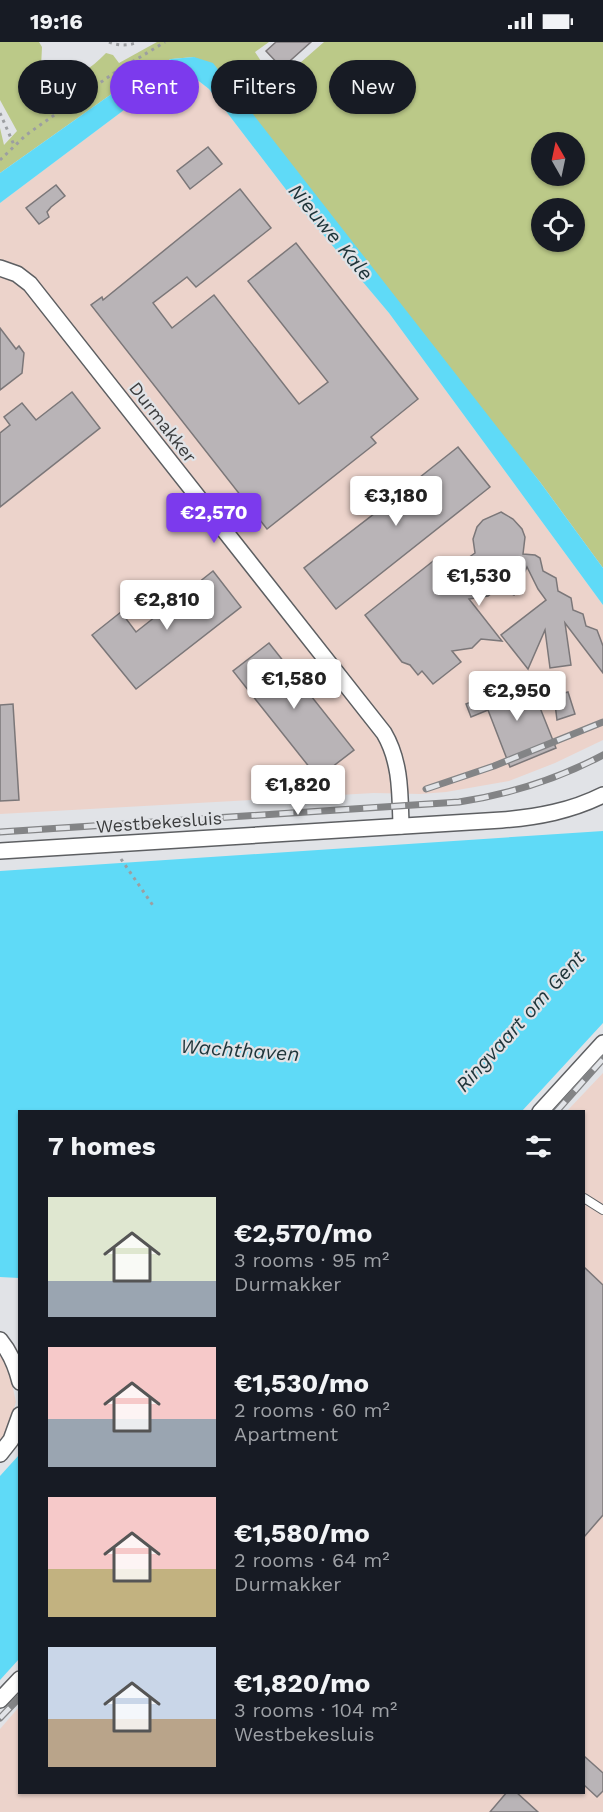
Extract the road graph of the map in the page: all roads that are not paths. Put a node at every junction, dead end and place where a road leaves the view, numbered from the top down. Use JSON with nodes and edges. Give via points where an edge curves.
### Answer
{"nodes":[{"id":1,"x":0,"y":268,"type":"edge"},
{"id":2,"x":603,"y":795,"type":"edge"},
{"id":3,"x":402,"y":826,"type":"junction"},
{"id":4,"x":0,"y":851,"type":"edge"},
{"id":5,"x":603,"y":1043,"type":"edge"},
{"id":6,"x":542,"y":1110,"type":"edge"},
{"id":7,"x":585,"y":1198,"type":"edge"},
{"id":8,"x":603,"y":1210,"type":"edge"},
{"id":9,"x":0,"y":1340,"type":"edge"},
{"id":10,"x":18,"y":1374,"type":"edge"},
{"id":11,"x":18,"y":1420,"type":"edge"},
{"id":12,"x":0,"y":1454,"type":"edge"},
{"id":13,"x":18,"y":1681,"type":"edge"},
{"id":14,"x":0,"y":1700,"type":"edge"}],
"edges":[{"from":1,"to":3,"type":"street","name":"Durmakker","via":[[30,284],[384,734],[397,764]]},
{"from":2,"to":3,"type":"street","name":"Westbekesluis","via":[[568,810],[527,818]]},
{"from":3,"to":4,"type":"street","name":"Westbekesluis"},
{"from":5,"to":6,"type":"street"},
{"from":7,"to":8,"type":"lane"},
{"from":9,"to":10,"type":"street"},
{"from":11,"to":12,"type":"street","via":[[11,1440]]},
{"from":13,"to":14,"type":"street"}]}
